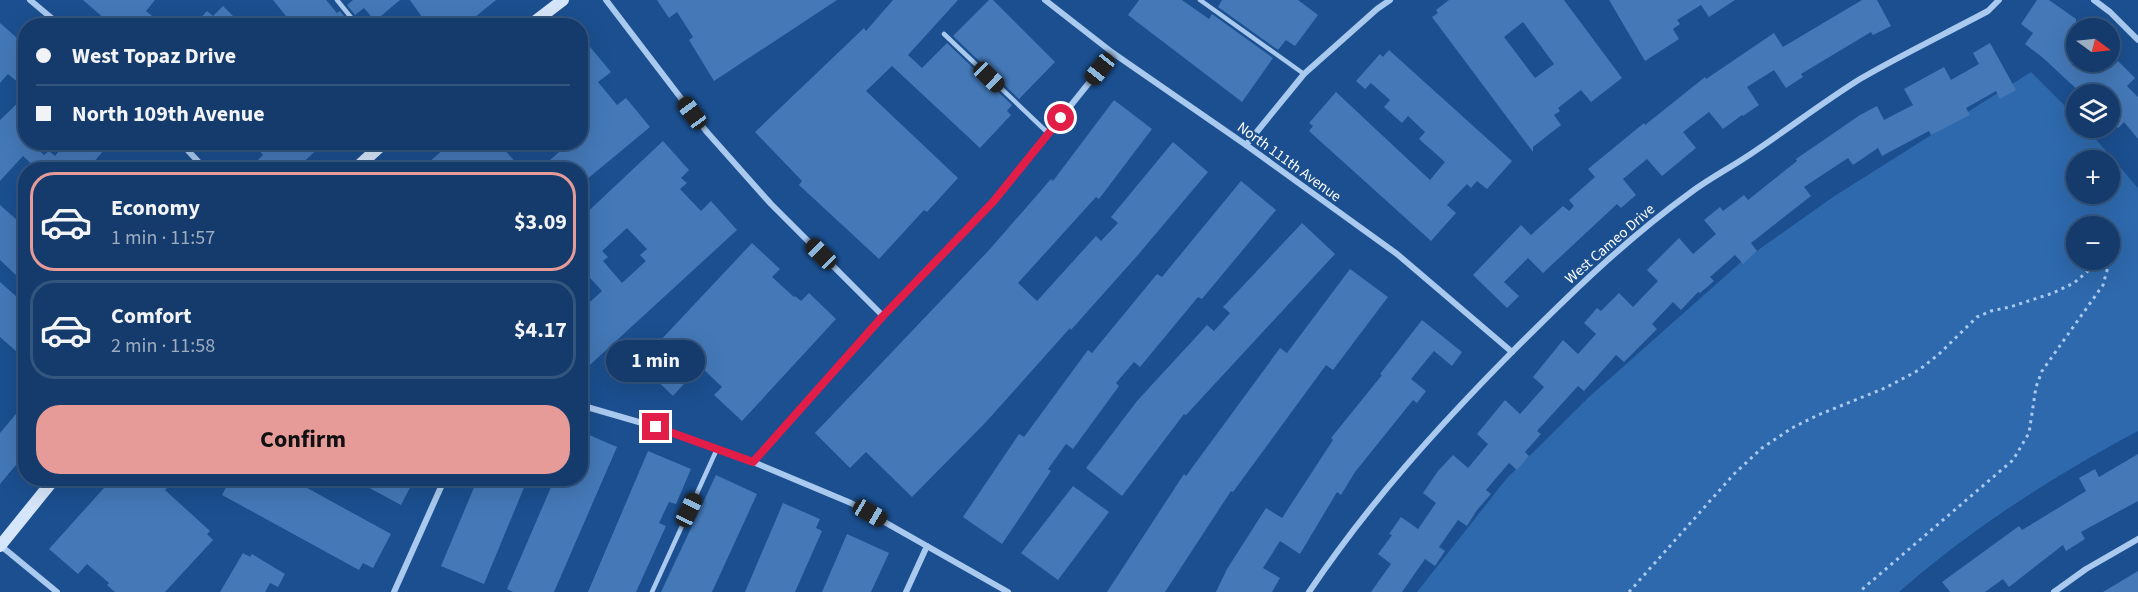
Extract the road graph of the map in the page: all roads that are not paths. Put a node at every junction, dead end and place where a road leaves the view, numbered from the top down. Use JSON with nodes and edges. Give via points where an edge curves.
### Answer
{"nodes":[{"id":1,"x":30,"y":0,"type":"edge"},
{"id":2,"x":337,"y":0,"type":"edge"},
{"id":3,"x":563,"y":0,"type":"edge"},
{"id":4,"x":606,"y":0,"type":"edge"},
{"id":5,"x":1045,"y":0,"type":"edge"},
{"id":6,"x":1200,"y":0,"type":"edge"},
{"id":7,"x":1390,"y":0,"type":"edge"},
{"id":8,"x":1999,"y":0,"type":"edge"},
{"id":9,"x":2094,"y":0,"type":"edge"},
{"id":10,"x":51,"y":18,"type":"edge"},
{"id":11,"x":352,"y":18,"type":"edge"},
{"id":12,"x":539,"y":18,"type":"edge"},
{"id":13,"x":944,"y":34,"type":"dead end"},
{"id":14,"x":2138,"y":40,"type":"edge"},
{"id":15,"x":1113,"y":53,"type":"junction"},
{"id":16,"x":1304,"y":74,"type":"junction"},
{"id":17,"x":1048,"y":134,"type":"junction"},
{"id":18,"x":1246,"y":145,"type":"junction"},
{"id":19,"x":187,"y":150,"type":"edge"},
{"id":20,"x":376,"y":150,"type":"edge"},
{"id":21,"x":199,"y":162,"type":"edge"},
{"id":22,"x":363,"y":162,"type":"edge"},
{"id":23,"x":883,"y":316,"type":"junction"},
{"id":24,"x":1512,"y":352,"type":"junction"},
{"id":25,"x":588,"y":407,"type":"edge"},
{"id":26,"x":717,"y":449,"type":"junction"},
{"id":27,"x":753,"y":462,"type":"junction"},
{"id":28,"x":48,"y":486,"type":"edge"},
{"id":29,"x":441,"y":486,"type":"edge"},
{"id":30,"x":2138,"y":539,"type":"edge"},
{"id":31,"x":0,"y":545,"type":"edge"},
{"id":32,"x":927,"y":546,"type":"junction"},
{"id":33,"x":57,"y":592,"type":"edge"},
{"id":34,"x":394,"y":592,"type":"edge"},
{"id":35,"x":652,"y":592,"type":"edge"},
{"id":36,"x":906,"y":592,"type":"edge"},
{"id":37,"x":1008,"y":592,"type":"edge"},
{"id":38,"x":1309,"y":592,"type":"edge"},
{"id":39,"x":2054,"y":592,"type":"edge"}],
"edges":[{"from":1,"to":10,"type":"street"},
{"from":2,"to":11,"type":"lane"},
{"from":3,"to":12,"type":"street"},
{"from":4,"to":23,"type":"street","via":[[706,132],[771,204]]},
{"from":5,"to":15,"type":"street","name":"North 111th Avenue"},
{"from":6,"to":16,"type":"lane"},
{"from":7,"to":16,"type":"street"},
{"from":8,"to":24,"type":"street","name":"West Cameo Drive","via":[[1988,11],[1860,79],[1691,192],[1620,248]]},
{"from":9,"to":14,"type":"street"},
{"from":13,"to":17,"type":"lane"},
{"from":15,"to":17,"type":"street"},
{"from":15,"to":18,"type":"street","name":"North 111th Avenue"},
{"from":16,"to":18,"type":"street"},
{"from":17,"to":23,"type":"street","via":[[993,202]]},
{"from":18,"to":24,"type":"street","name":"North 111th Avenue","via":[[1397,254]]},
{"from":19,"to":21,"type":"street"},
{"from":20,"to":22,"type":"street"},
{"from":23,"to":27,"type":"street"},
{"from":24,"to":38,"type":"street","name":"West Cameo Drive","via":[[1395,477]]},
{"from":25,"to":26,"type":"street"},
{"from":26,"to":27,"type":"street"},
{"from":26,"to":35,"type":"lane"},
{"from":27,"to":32,"type":"street","via":[[851,503]]},
{"from":28,"to":31,"type":"street"},
{"from":29,"to":34,"type":"street"},
{"from":30,"to":39,"type":"street"},
{"from":31,"to":33,"type":"street"},
{"from":32,"to":36,"type":"street"},
{"from":32,"to":37,"type":"street"}]}
